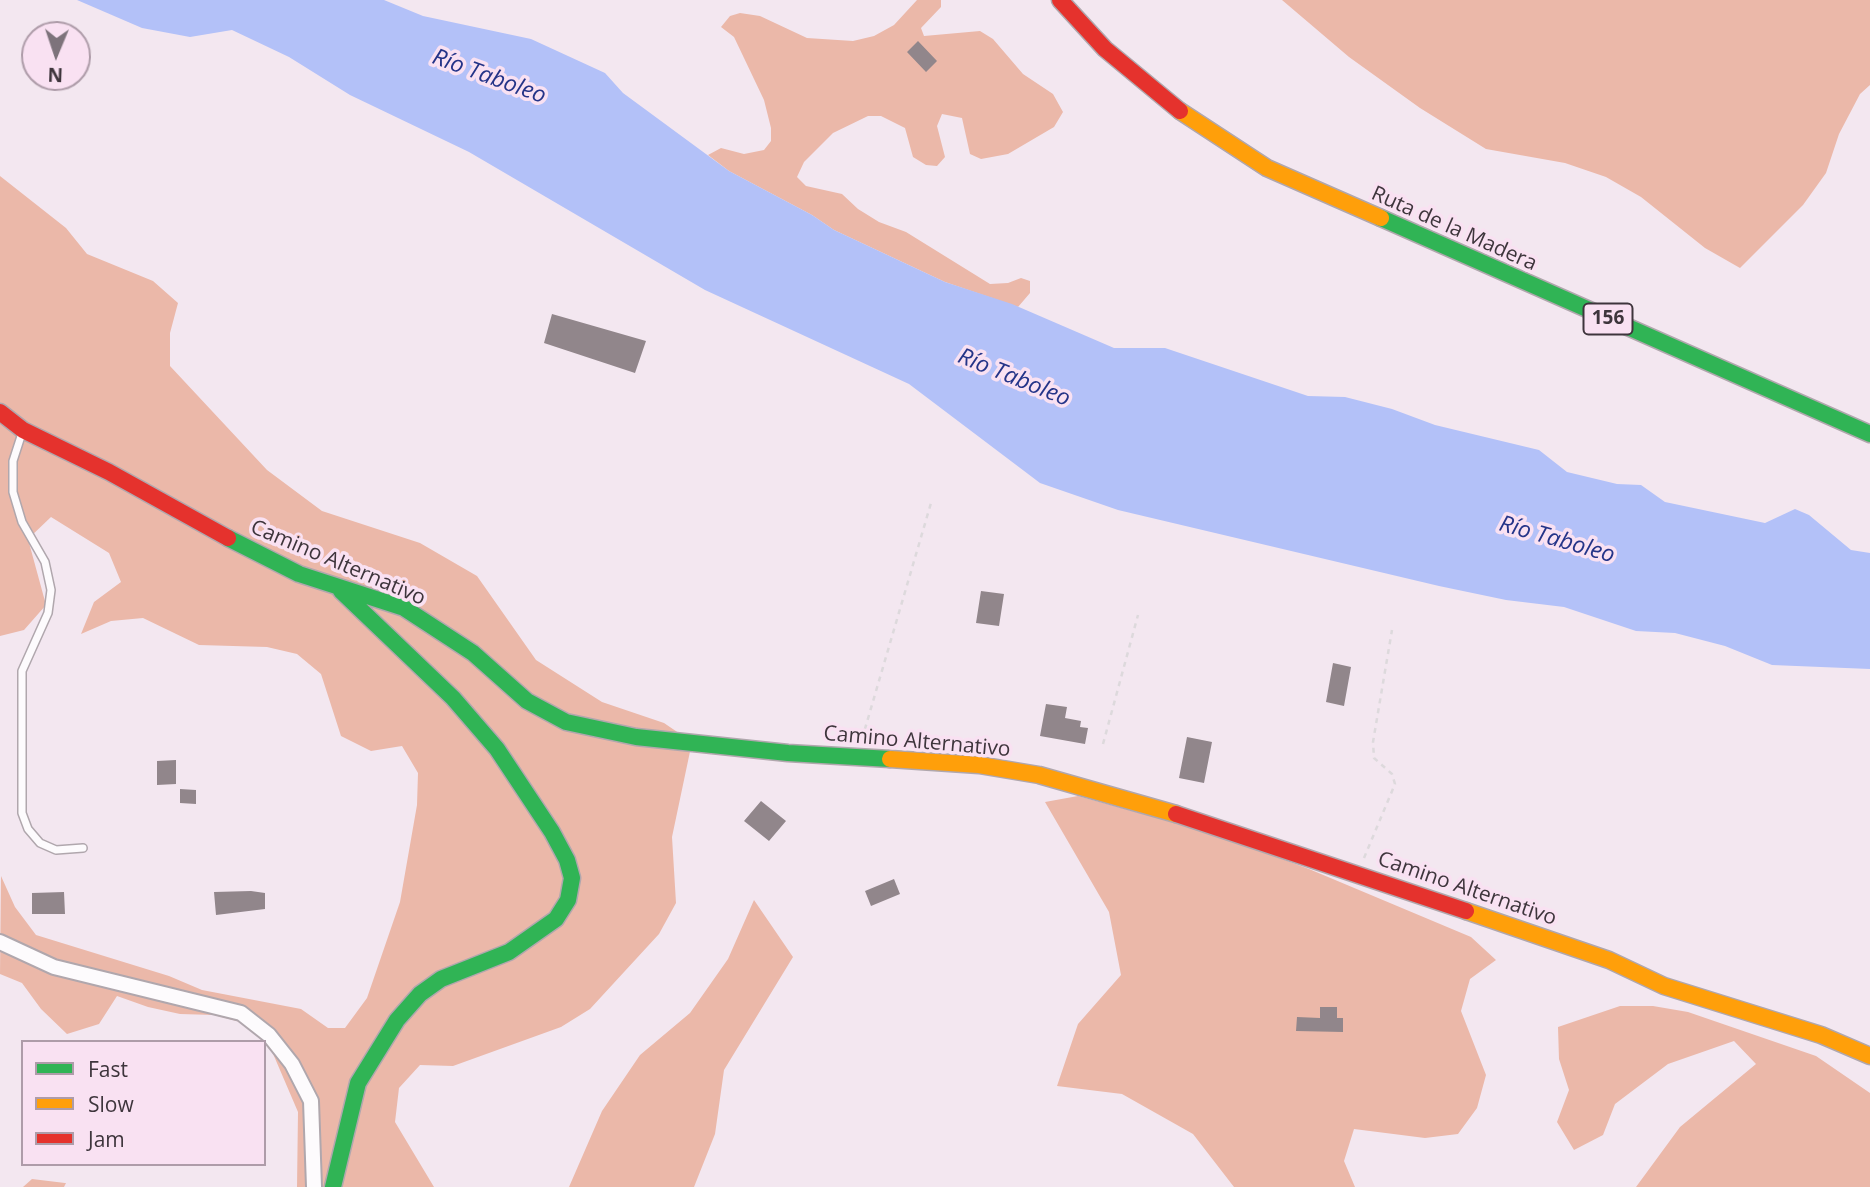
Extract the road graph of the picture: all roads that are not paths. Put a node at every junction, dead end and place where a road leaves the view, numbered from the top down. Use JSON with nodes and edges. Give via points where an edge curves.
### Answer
{"nodes":[{"id":1,"x":1060,"y":0,"type":"edge"},
{"id":2,"x":0,"y":412,"type":"edge"},
{"id":3,"x":23,"y":430,"type":"junction"},
{"id":4,"x":1870,"y":433,"type":"edge"},
{"id":5,"x":335,"y":586,"type":"junction"},
{"id":6,"x":83,"y":848,"type":"dead end"},
{"id":7,"x":0,"y":942,"type":"edge"},
{"id":8,"x":1870,"y":1056,"type":"edge"},
{"id":9,"x":314,"y":1187,"type":"edge"},
{"id":10,"x":333,"y":1187,"type":"edge"}],
"edges":[{"from":1,"to":4,"type":"main road","name":"Ruta de la Madera","number":"156","via":[[1159,96],[1267,168]]},
{"from":2,"to":3,"type":"main road","name":"Camino Alternativo"},
{"from":3,"to":5,"type":"main road","name":"Camino Alternativo","via":[[242,546]]},
{"from":3,"to":6,"type":"lane","via":[[13,461],[13,492],[22,522],[45,562],[51,590],[48,613],[22,671],[22,813],[28,830],[40,843],[56,850]]},
{"from":5,"to":8,"type":"main road","name":"Camino Alternativo","via":[[404,608],[473,653],[527,701],[566,722],[636,737],[979,765],[1039,775],[1127,799],[1554,940],[1664,986],[1821,1035]]},
{"from":5,"to":10,"type":"main road","via":[[445,690],[498,749],[552,832],[572,878],[568,900],[556,919],[509,952],[441,979],[397,1020],[358,1083]]},
{"from":7,"to":9,"type":"street","via":[[54,967],[241,1013],[269,1035],[292,1064],[311,1101]]}]}
